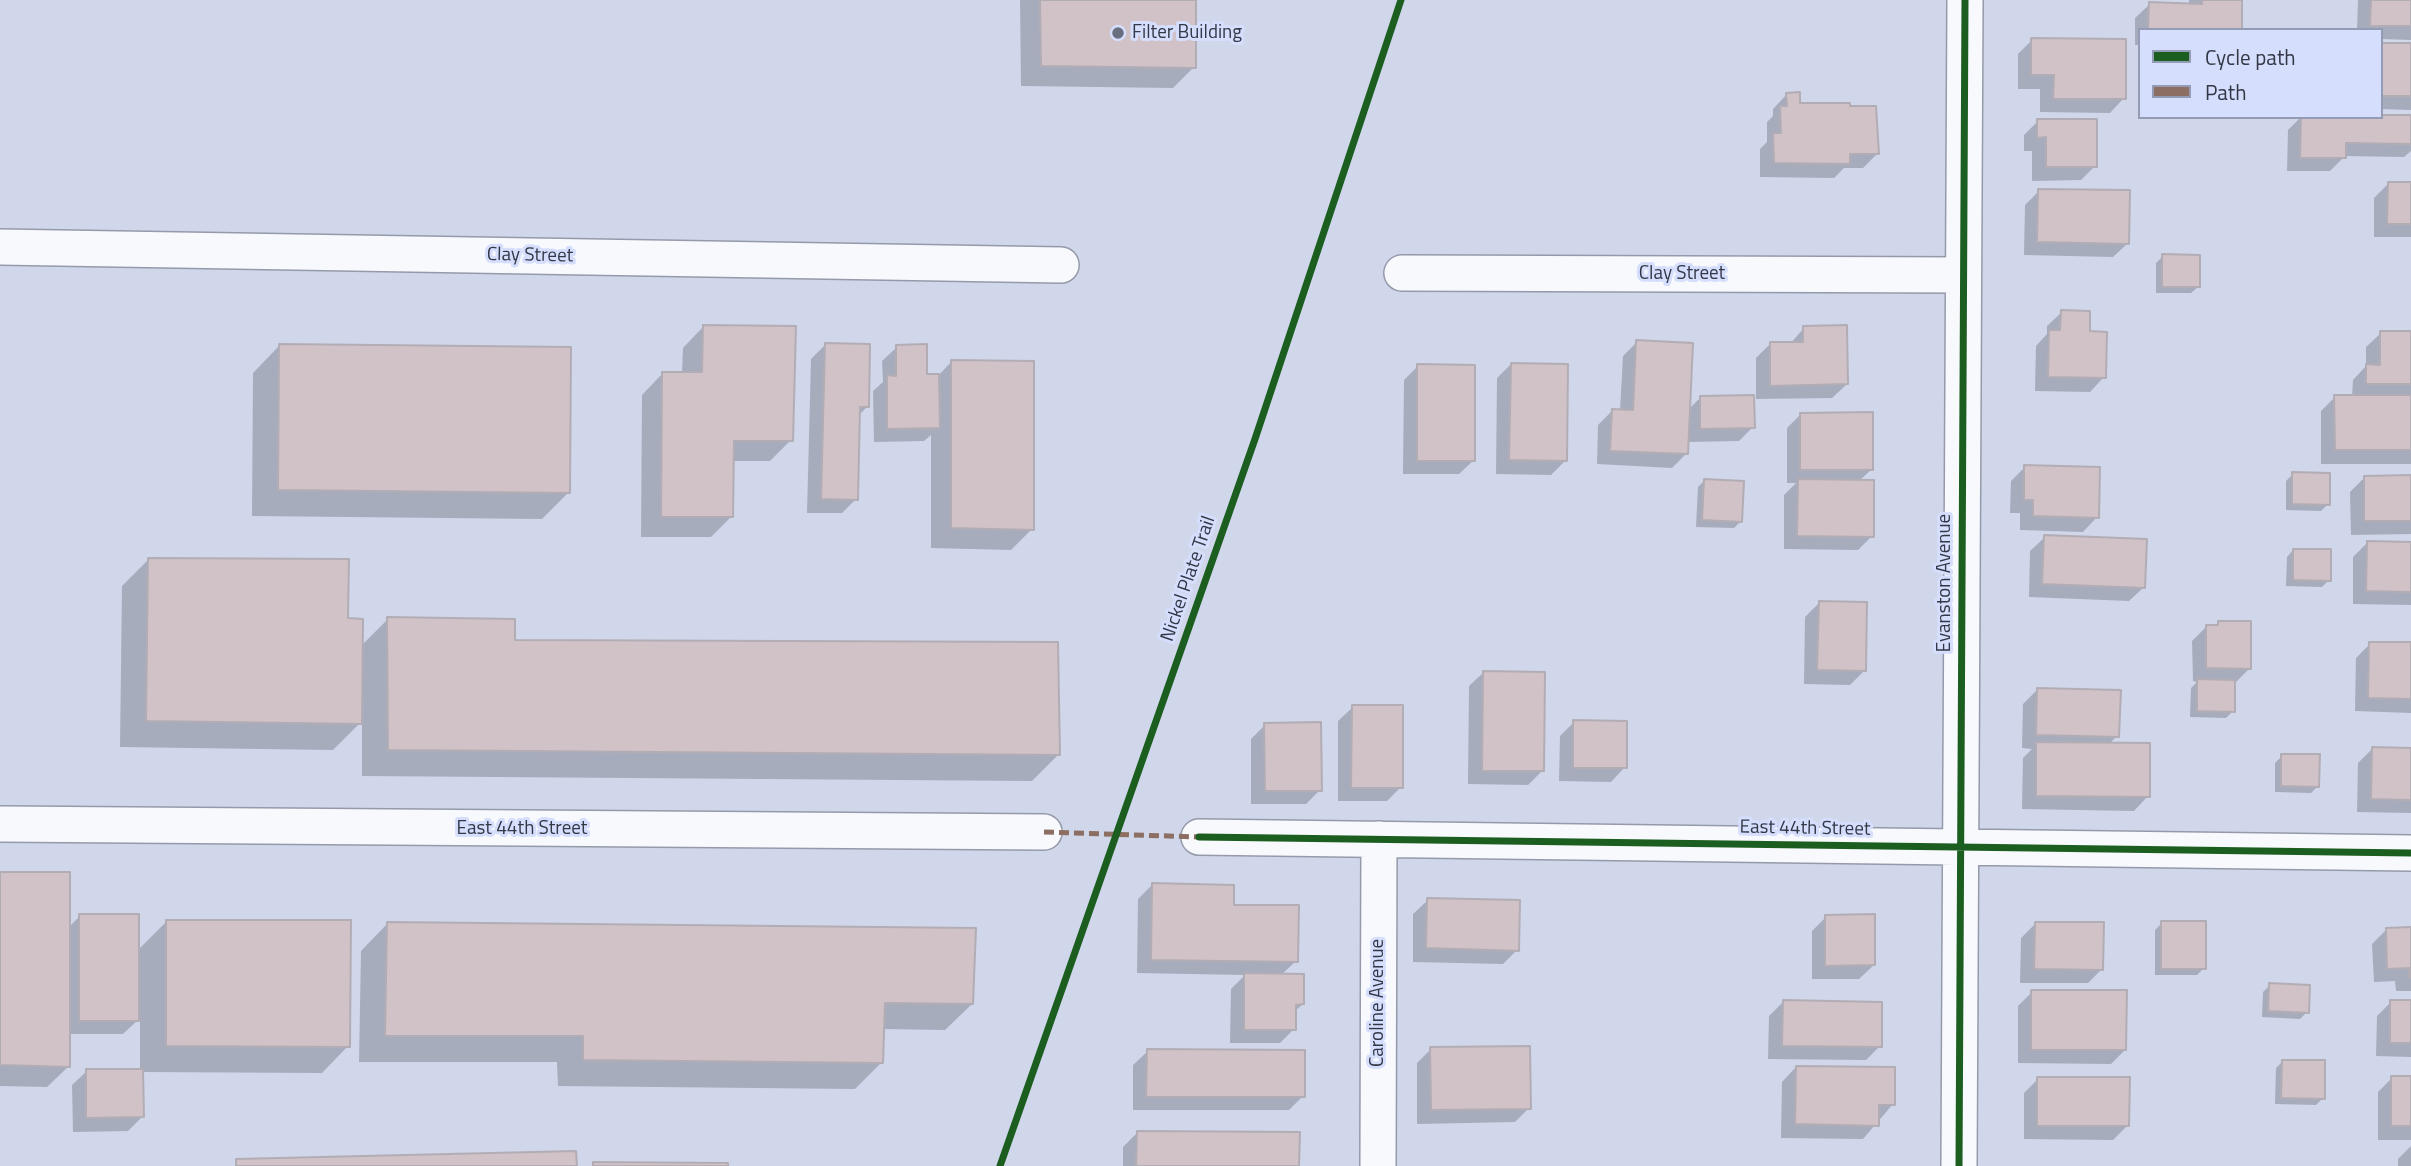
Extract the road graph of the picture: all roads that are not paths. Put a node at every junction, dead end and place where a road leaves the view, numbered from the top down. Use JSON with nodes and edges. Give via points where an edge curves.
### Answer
{"nodes":[{"id":1,"x":1965,"y":0,"type":"edge"},
{"id":2,"x":0,"y":247,"type":"edge"},
{"id":3,"x":1061,"y":265,"type":"dead end"},
{"id":4,"x":1402,"y":274,"type":"dead end"},
{"id":5,"x":1963,"y":275,"type":"junction"},
{"id":6,"x":0,"y":824,"type":"edge"},
{"id":7,"x":1044,"y":832,"type":"dead end"},
{"id":8,"x":1199,"y":837,"type":"dead end"},
{"id":9,"x":1379,"y":839,"type":"junction"},
{"id":10,"x":1960,"y":847,"type":"junction"},
{"id":11,"x":2411,"y":853,"type":"edge"},
{"id":12,"x":1378,"y":1166,"type":"edge"},
{"id":13,"x":1959,"y":1166,"type":"edge"}],
"edges":[{"from":1,"to":5,"type":"street","name":"Evanston Avenue"},
{"from":2,"to":3,"type":"street","name":"Clay Street"},
{"from":4,"to":5,"type":"street","name":"Clay Street"},
{"from":5,"to":10,"type":"street","name":"Evanston Avenue"},
{"from":6,"to":7,"type":"street","name":"East 44th Street"},
{"from":8,"to":9,"type":"street","name":"East 44th Street"},
{"from":9,"to":10,"type":"street","name":"East 44th Street"},
{"from":9,"to":12,"type":"street","name":"Caroline Avenue"},
{"from":10,"to":11,"type":"street","name":"East 44th Street"},
{"from":10,"to":13,"type":"street","name":"Evanston Avenue"}]}
